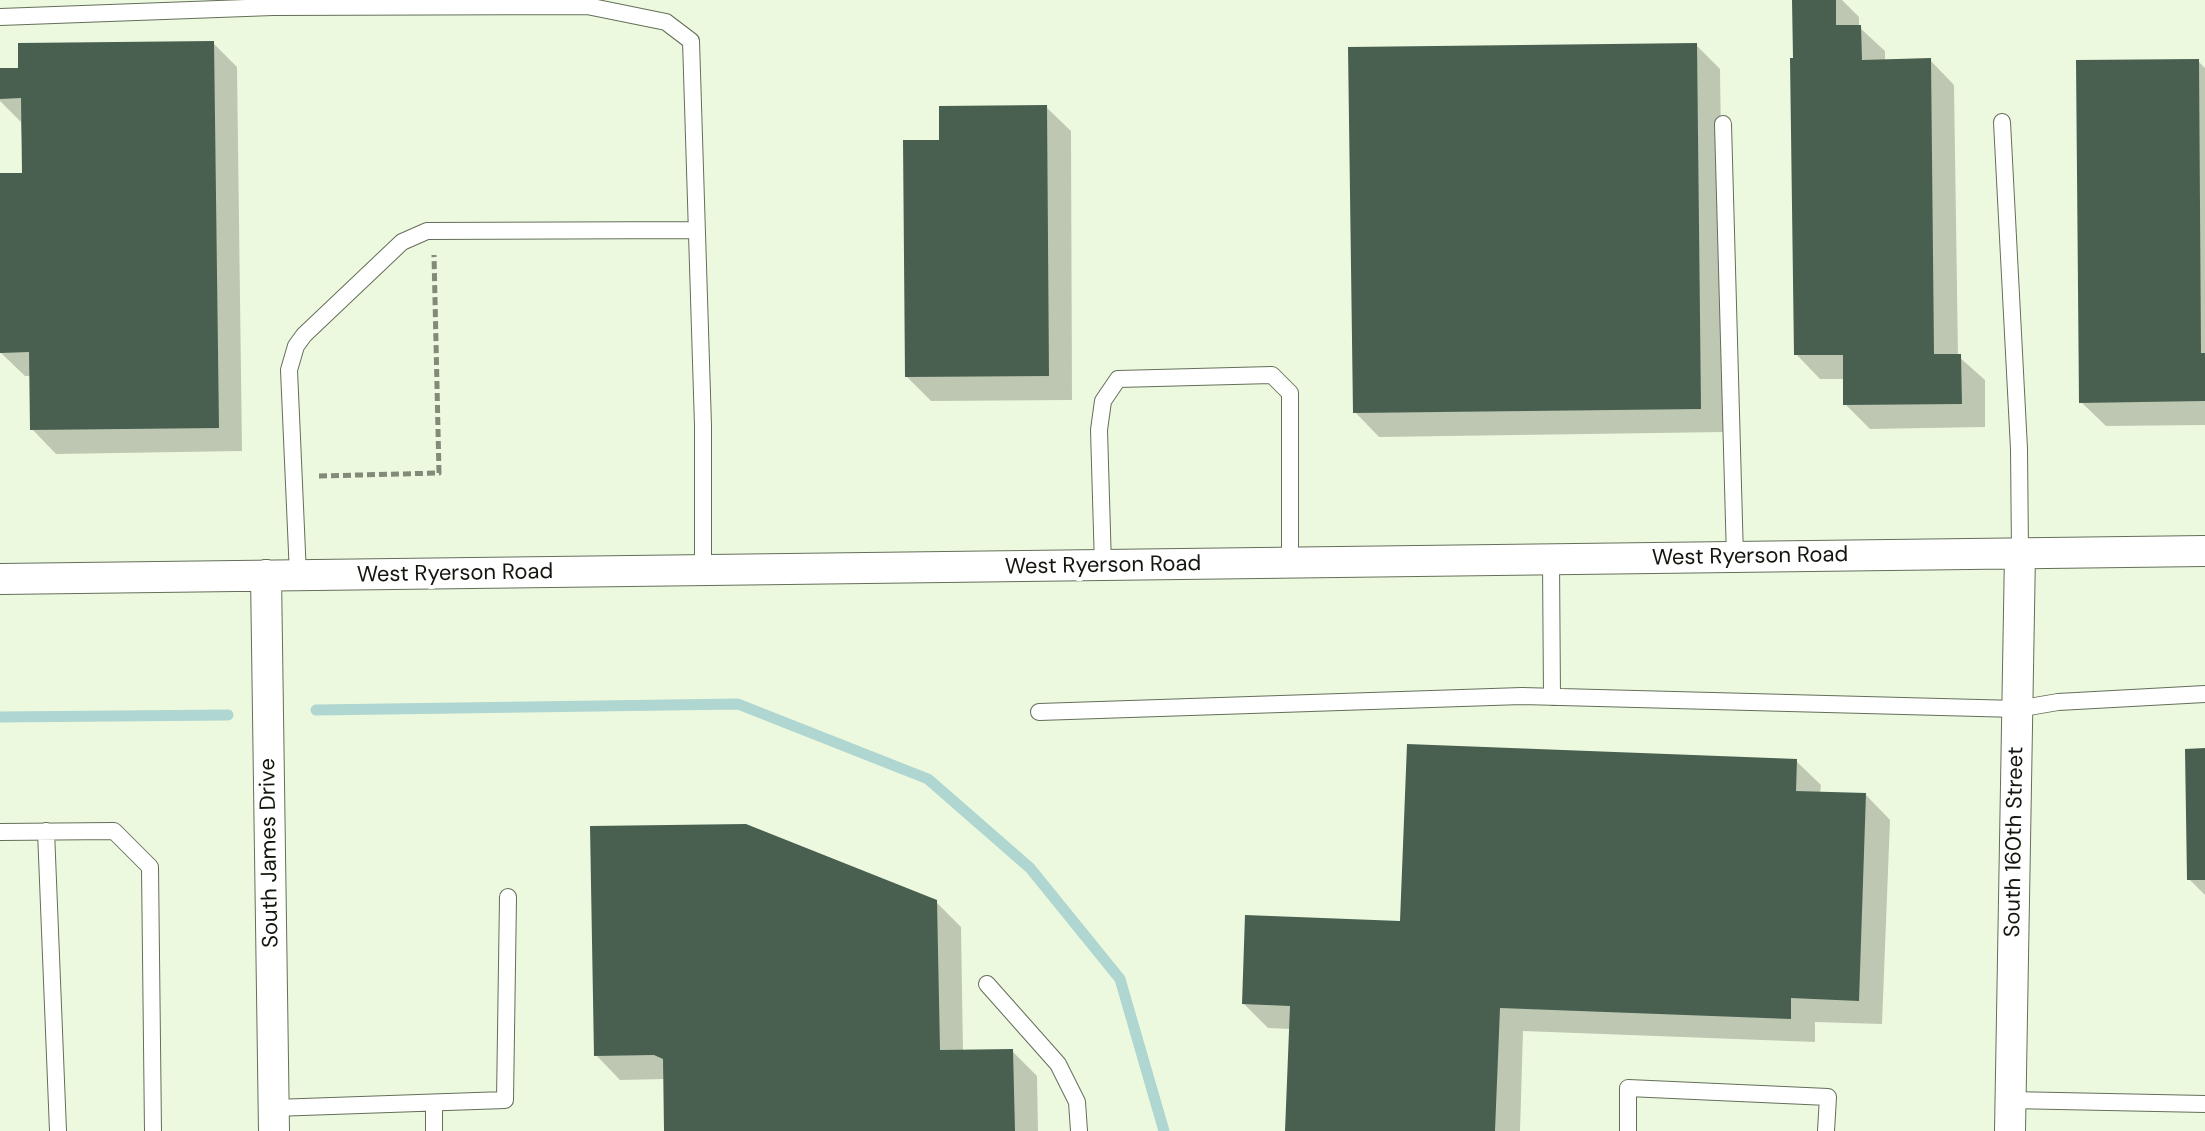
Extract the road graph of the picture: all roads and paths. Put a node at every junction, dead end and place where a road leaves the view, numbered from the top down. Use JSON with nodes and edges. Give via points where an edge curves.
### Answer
{"nodes":[{"id":1,"x":0,"y":17,"type":"edge"},
{"id":2,"x":2002,"y":122,"type":"dead end"},
{"id":3,"x":1723,"y":124,"type":"dead end"},
{"id":4,"x":696,"y":230,"type":"junction"},
{"id":5,"x":434,"y":231,"type":"junction"},
{"id":6,"x":294,"y":477,"type":"junction"},
{"id":7,"x":2205,"y":551,"type":"edge"},
{"id":8,"x":2020,"y":553,"type":"junction"},
{"id":9,"x":1735,"y":558,"type":"junction"},
{"id":10,"x":1551,"y":561,"type":"junction"},
{"id":11,"x":1290,"y":564,"type":"junction"},
{"id":12,"x":1103,"y":566,"type":"junction"},
{"id":13,"x":703,"y":571,"type":"junction"},
{"id":14,"x":266,"y":575,"type":"junction"},
{"id":15,"x":298,"y":575,"type":"junction"},
{"id":16,"x":0,"y":579,"type":"edge"},
{"id":17,"x":2205,"y":694,"type":"edge"},
{"id":18,"x":1552,"y":697,"type":"junction"},
{"id":19,"x":2017,"y":709,"type":"junction"},
{"id":20,"x":1039,"y":712,"type":"dead end"},
{"id":21,"x":46,"y":831,"type":"junction"},
{"id":22,"x":0,"y":832,"type":"edge"},
{"id":23,"x":508,"y":897,"type":"dead end"},
{"id":24,"x":987,"y":984,"type":"dead end"},
{"id":25,"x":2010,"y":1100,"type":"junction"},
{"id":26,"x":434,"y":1103,"type":"junction"},
{"id":27,"x":2205,"y":1104,"type":"edge"},
{"id":28,"x":274,"y":1120,"type":"edge"},
{"id":29,"x":58,"y":1131,"type":"edge"},
{"id":30,"x":153,"y":1131,"type":"edge"},
{"id":31,"x":434,"y":1131,"type":"edge"},
{"id":32,"x":1079,"y":1131,"type":"edge"},
{"id":33,"x":1628,"y":1131,"type":"edge"},
{"id":34,"x":1826,"y":1131,"type":"edge"},
{"id":35,"x":2010,"y":1131,"type":"edge"}],
"edges":[{"from":1,"to":4,"type":"lane","via":[[273,7],[587,6],[666,22],[691,41]]},
{"from":2,"to":8,"type":"lane"},
{"from":3,"to":9,"type":"lane"},
{"from":4,"to":5,"type":"lane"},
{"from":4,"to":13,"type":"lane"},
{"from":5,"to":6,"type":"lane","via":[[402,242],[296,346],[289,370]]},
{"from":5,"to":6,"type":"path","via":[[439,473]]},
{"from":6,"to":15,"type":"lane"},
{"from":7,"to":8,"type":"street","name":"West Ryerson Road"},
{"from":8,"to":9,"type":"street","name":"West Ryerson Road"},
{"from":8,"to":19,"type":"street","name":"South 160th Street"},
{"from":9,"to":10,"type":"street","name":"West Ryerson Road"},
{"from":10,"to":11,"type":"street","name":"West Ryerson Road"},
{"from":10,"to":18,"type":"lane"},
{"from":11,"to":12,"type":"street","name":"West Ryerson Road"},
{"from":11,"to":12,"type":"lane","via":[[1290,393],[1272,375],[1118,379],[1103,401],[1099,430]]},
{"from":12,"to":13,"type":"street","name":"West Ryerson Road"},
{"from":13,"to":15,"type":"street","name":"West Ryerson Road"},
{"from":14,"to":15,"type":"street","name":"West Ryerson Road"},
{"from":14,"to":16,"type":"street","name":"West Ryerson Road"},
{"from":14,"to":28,"type":"street","name":"South James Drive"},
{"from":17,"to":19,"type":"lane"},
{"from":18,"to":19,"type":"lane"},
{"from":18,"to":20,"type":"lane"},
{"from":19,"to":25,"type":"street","name":"South 160th Street"},
{"from":21,"to":22,"type":"lane"},
{"from":21,"to":29,"type":"lane"},
{"from":21,"to":30,"type":"lane","via":[[114,831],[150,867]]},
{"from":23,"to":26,"type":"lane","via":[[505,1100]]},
{"from":24,"to":32,"type":"lane","via":[[1058,1064],[1077,1102]]},
{"from":25,"to":27,"type":"lane"},
{"from":25,"to":35,"type":"street","name":"South 160th Street"},
{"from":26,"to":28,"type":"lane"},
{"from":26,"to":31,"type":"lane"},
{"from":33,"to":34,"type":"lane","via":[[1628,1088],[1828,1097]]}]}
